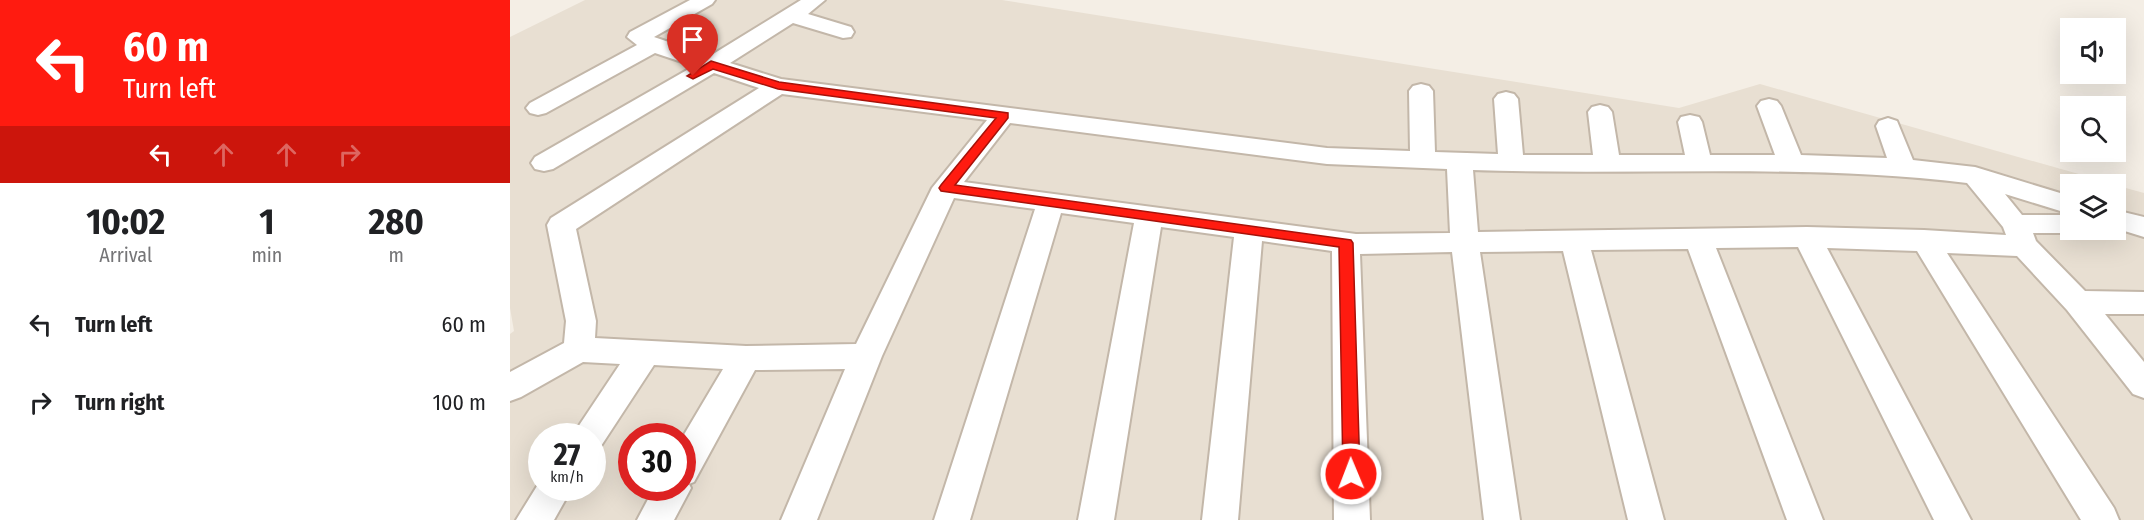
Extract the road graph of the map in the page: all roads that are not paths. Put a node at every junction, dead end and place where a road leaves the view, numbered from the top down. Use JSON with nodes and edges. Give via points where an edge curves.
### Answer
{"nodes":[{"id":1,"x":705,"y":0,"type":"edge"},
{"id":2,"x":815,"y":0,"type":"edge"},
{"id":3,"x":790,"y":15,"type":"junction"},
{"id":4,"x":843,"y":32,"type":"dead end"},
{"id":5,"x":653,"y":45,"type":"junction"},
{"id":6,"x":711,"y":65,"type":"junction"},
{"id":7,"x":778,"y":86,"type":"junction"},
{"id":8,"x":1421,"y":91,"type":"dead end"},
{"id":9,"x":1506,"y":99,"type":"dead end"},
{"id":10,"x":1769,"y":106,"type":"dead end"},
{"id":11,"x":538,"y":108,"type":"dead end"},
{"id":12,"x":1600,"y":112,"type":"dead end"},
{"id":13,"x":1004,"y":115,"type":"junction"},
{"id":14,"x":1689,"y":122,"type":"dead end"},
{"id":15,"x":1888,"y":126,"type":"dead end"},
{"id":16,"x":1423,"y":160,"type":"junction"},
{"id":17,"x":1459,"y":161,"type":"junction"},
{"id":18,"x":1607,"y":162,"type":"junction"},
{"id":19,"x":544,"y":163,"type":"dead end"},
{"id":20,"x":1510,"y":163,"type":"junction"},
{"id":21,"x":1699,"y":163,"type":"junction"},
{"id":22,"x":1791,"y":163,"type":"junction"},
{"id":23,"x":1903,"y":167,"type":"junction"},
{"id":24,"x":1975,"y":176,"type":"junction"},
{"id":25,"x":945,"y":188,"type":"junction"},
{"id":26,"x":1051,"y":202,"type":"junction"},
{"id":27,"x":2060,"y":202,"type":"edge"},
{"id":28,"x":1149,"y":215,"type":"junction"},
{"id":29,"x":2060,"y":226,"type":"edge"},
{"id":30,"x":1250,"y":229,"type":"junction"},
{"id":31,"x":2019,"y":235,"type":"junction"},
{"id":32,"x":1807,"y":237,"type":"junction"},
{"id":33,"x":1698,"y":239,"type":"junction"},
{"id":34,"x":1574,"y":240,"type":"junction"},
{"id":35,"x":1924,"y":240,"type":"junction"},
{"id":36,"x":1465,"y":242,"type":"junction"},
{"id":37,"x":1346,"y":243,"type":"junction"},
{"id":38,"x":2078,"y":302,"type":"junction"},
{"id":39,"x":2144,"y":303,"type":"edge"},
{"id":40,"x":579,"y":349,"type":"junction"},
{"id":41,"x":645,"y":353,"type":"junction"},
{"id":42,"x":866,"y":356,"type":"junction"},
{"id":43,"x":746,"y":358,"type":"junction"},
{"id":44,"x":2144,"y":385,"type":"edge"},
{"id":45,"x":510,"y":388,"type":"edge"},
{"id":46,"x":598,"y":423,"type":"edge"},
{"id":47,"x":696,"y":446,"type":"edge"},
{"id":48,"x":546,"y":501,"type":"edge"},
{"id":49,"x":666,"y":501,"type":"edge"},
{"id":50,"x":534,"y":520,"type":"edge"},
{"id":51,"x":655,"y":520,"type":"edge"},
{"id":52,"x":800,"y":520,"type":"edge"},
{"id":53,"x":952,"y":520,"type":"edge"},
{"id":54,"x":1096,"y":520,"type":"edge"},
{"id":55,"x":1220,"y":520,"type":"edge"},
{"id":56,"x":1352,"y":520,"type":"edge"},
{"id":57,"x":1502,"y":520,"type":"edge"},
{"id":58,"x":1646,"y":520,"type":"edge"},
{"id":59,"x":1805,"y":520,"type":"edge"},
{"id":60,"x":1953,"y":520,"type":"edge"},
{"id":61,"x":2101,"y":520,"type":"edge"}],
"edges":[{"from":1,"to":5,"type":"street","via":[[638,38]]},
{"from":2,"to":3,"type":"street"},
{"from":3,"to":4,"type":"street"},
{"from":3,"to":6,"type":"street"},
{"from":5,"to":6,"type":"street"},
{"from":5,"to":11,"type":"street"},
{"from":6,"to":7,"type":"street"},
{"from":6,"to":19,"type":"street"},
{"from":7,"to":13,"type":"street"},
{"from":7,"to":40,"type":"street","via":[[561,225],[581,321]]},
{"from":8,"to":16,"type":"street"},
{"from":9,"to":20,"type":"street"},
{"from":10,"to":22,"type":"street"},
{"from":12,"to":18,"type":"street"},
{"from":13,"to":16,"type":"street","via":[[1327,156]]},
{"from":13,"to":25,"type":"street"},
{"from":14,"to":21,"type":"street"},
{"from":15,"to":23,"type":"street"},
{"from":16,"to":17,"type":"street"},
{"from":17,"to":20,"type":"street"},
{"from":17,"to":36,"type":"street"},
{"from":18,"to":20,"type":"street"},
{"from":18,"to":21,"type":"street"},
{"from":21,"to":22,"type":"street"},
{"from":22,"to":23,"type":"street"},
{"from":23,"to":24,"type":"street"},
{"from":24,"to":27,"type":"street"},
{"from":24,"to":31,"type":"street"},
{"from":25,"to":26,"type":"street"},
{"from":25,"to":42,"type":"street"},
{"from":26,"to":28,"type":"street"},
{"from":26,"to":53,"type":"street"},
{"from":28,"to":30,"type":"street"},
{"from":28,"to":54,"type":"street"},
{"from":29,"to":31,"type":"street"},
{"from":30,"to":37,"type":"street"},
{"from":30,"to":55,"type":"street"},
{"from":31,"to":35,"type":"street"},
{"from":31,"to":38,"type":"street"},
{"from":32,"to":33,"type":"street"},
{"from":32,"to":35,"type":"street"},
{"from":32,"to":60,"type":"street"},
{"from":33,"to":34,"type":"street"},
{"from":33,"to":59,"type":"street"},
{"from":34,"to":36,"type":"street"},
{"from":34,"to":58,"type":"street"},
{"from":35,"to":61,"type":"street"},
{"from":36,"to":37,"type":"street"},
{"from":36,"to":57,"type":"street"},
{"from":37,"to":56,"type":"street"},
{"from":38,"to":39,"type":"street"},
{"from":38,"to":44,"type":"street"},
{"from":40,"to":41,"type":"street"},
{"from":40,"to":45,"type":"street"},
{"from":41,"to":43,"type":"street"},
{"from":41,"to":46,"type":"street"},
{"from":42,"to":43,"type":"street"},
{"from":42,"to":52,"type":"street"},
{"from":43,"to":47,"type":"street"},
{"from":48,"to":50,"type":"street"},
{"from":49,"to":51,"type":"street"}]}
